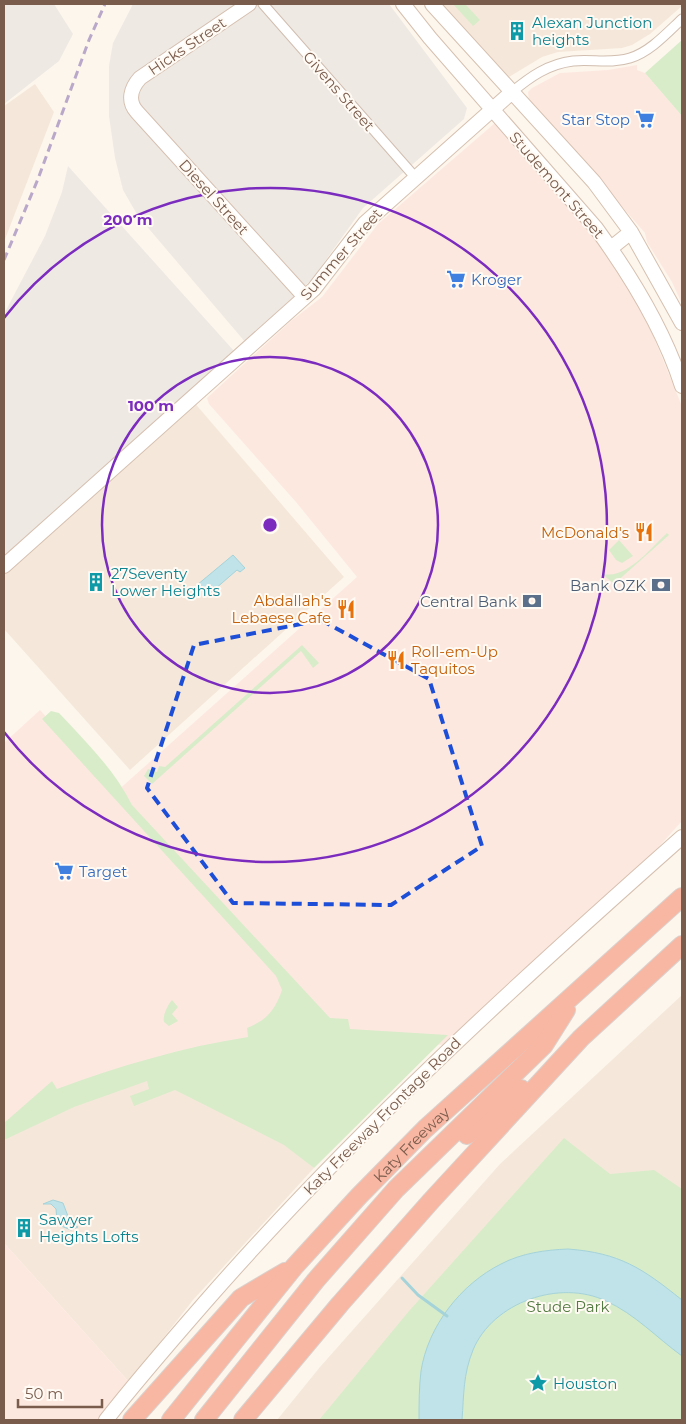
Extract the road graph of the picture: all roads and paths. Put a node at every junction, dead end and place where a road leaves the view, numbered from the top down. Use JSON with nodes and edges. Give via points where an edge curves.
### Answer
{"nodes":[{"id":1,"x":249,"y":4,"type":"edge"},
{"id":2,"x":263,"y":4,"type":"edge"},
{"id":3,"x":403,"y":4,"type":"edge"},
{"id":4,"x":432,"y":4,"type":"edge"},
{"id":5,"x":682,"y":20,"type":"edge"},
{"id":6,"x":512,"y":92,"type":"junction"},
{"id":7,"x":131,"y":94,"type":"joint"},
{"id":8,"x":492,"y":110,"type":"junction"},
{"id":9,"x":415,"y":177,"type":"junction"},
{"id":10,"x":632,"y":232,"type":"junction"},
{"id":11,"x":611,"y":248,"type":"junction"},
{"id":12,"x":305,"y":298,"type":"junction"},
{"id":13,"x":682,"y":323,"type":"edge"},
{"id":14,"x":682,"y":386,"type":"edge"},
{"id":15,"x":4,"y":566,"type":"edge"},
{"id":16,"x":682,"y":837,"type":"edge"},
{"id":17,"x":682,"y":897,"type":"edge"},
{"id":18,"x":682,"y":945,"type":"edge"},
{"id":19,"x":578,"y":991,"type":"junction"},
{"id":20,"x":581,"y":1038,"type":"junction"},
{"id":21,"x":296,"y":1265,"type":"junction"},
{"id":22,"x":319,"y":1283,"type":"junction"},
{"id":23,"x":106,"y":1420,"type":"edge"},
{"id":24,"x":132,"y":1420,"type":"edge"},
{"id":25,"x":171,"y":1420,"type":"edge"},
{"id":26,"x":204,"y":1420,"type":"edge"},
{"id":27,"x":243,"y":1420,"type":"edge"}],
"edges":[{"from":1,"to":7,"type":"main road","name":"Hicks Street","via":[[140,78]]},
{"from":2,"to":9,"type":"street","name":"Givens Street"},
{"from":3,"to":8,"type":"main road","name":"Studemont Street"},
{"from":4,"to":6,"type":"main road","name":"Studemont Street"},
{"from":5,"to":6,"type":"street","name":"Summer Street","via":[[650,48],[632,58],[612,62],[573,61],[552,66],[531,76]]},
{"from":6,"to":8,"type":"main road","name":"Summer Street"},
{"from":6,"to":10,"type":"main road","name":"Studemont Street","via":[[594,182]]},
{"from":7,"to":12,"type":"main road","name":"Diesel Street","via":[[137,112]]},
{"from":8,"to":9,"type":"main road","name":"Summer Street"},
{"from":8,"to":11,"type":"main road","name":"Studemont Street"},
{"from":9,"to":12,"type":"main road","name":"Summer Street","via":[[365,223],[326,277]]},
{"from":10,"to":11,"type":"main road"},
{"from":10,"to":13,"type":"main road","name":"Studemont Street"},
{"from":11,"to":14,"type":"main road","name":"Studemont Street","via":[[650,312]]},
{"from":12,"to":15,"type":"main road","name":"Summer Street"},
{"from":16,"to":23,"type":"main road","name":"Katy Freeway Frontage Road","via":[[394,1103],[268,1231]]},
{"from":17,"to":19,"type":"highway","name":"Katy Freeway"},
{"from":18,"to":20,"type":"highway"},
{"from":19,"to":21,"type":"highway","name":"Katy Freeway","via":[[424,1130]]},
{"from":19,"to":22,"type":"highway","via":[[544,1045],[396,1189]]},
{"from":20,"to":22,"type":"highway","via":[[461,1140]]},
{"from":20,"to":27,"type":"highway","via":[[431,1201]]},
{"from":21,"to":24,"type":"highway","via":[[241,1298]]},
{"from":21,"to":25,"type":"highway","name":"Katy Freeway"},
{"from":22,"to":26,"type":"highway"}]}
